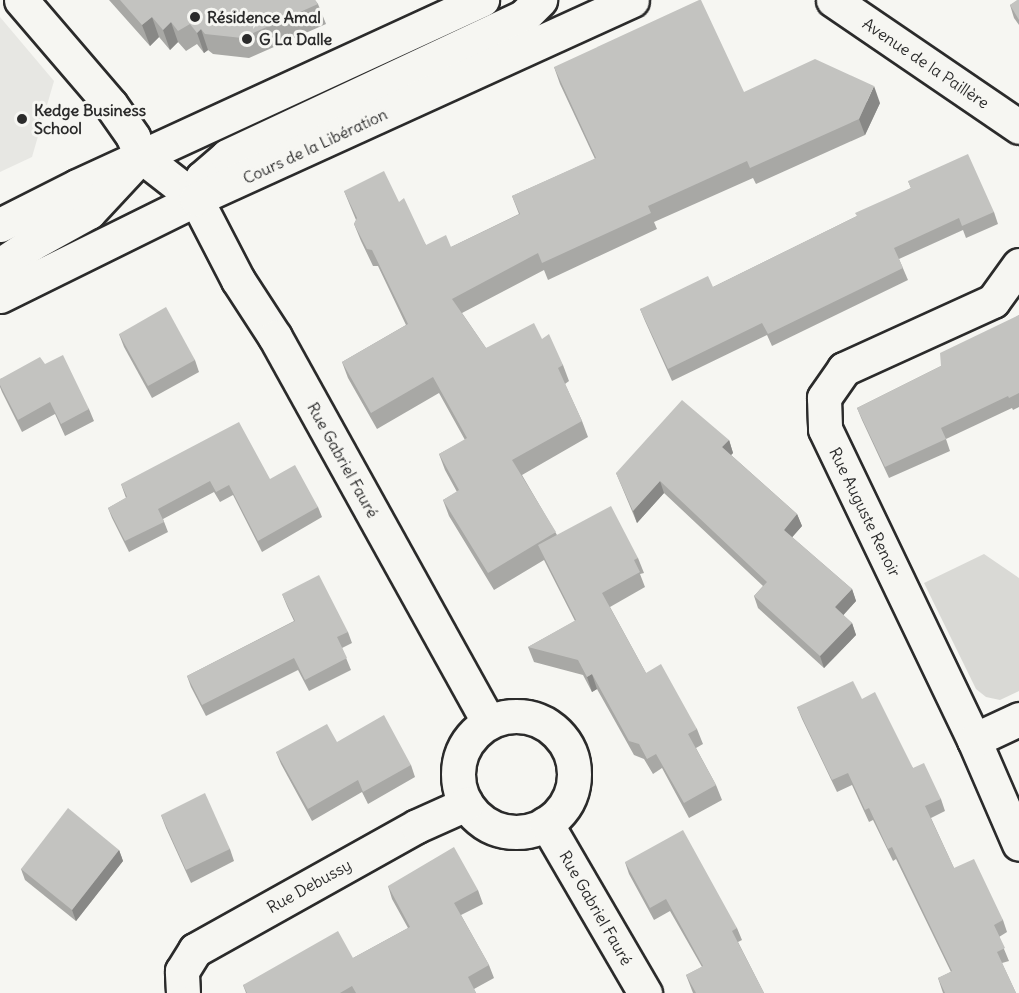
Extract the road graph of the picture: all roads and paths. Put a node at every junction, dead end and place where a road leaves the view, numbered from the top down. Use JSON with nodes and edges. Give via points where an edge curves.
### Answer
{"nodes":[{"id":1,"x":21,"y":0,"type":"edge"},
{"id":2,"x":482,"y":0,"type":"edge"},
{"id":3,"x":540,"y":0,"type":"edge"},
{"id":4,"x":632,"y":0,"type":"edge"},
{"id":5,"x":832,"y":0,"type":"edge"},
{"id":6,"x":1019,"y":127,"type":"edge"},
{"id":7,"x":141,"y":156,"type":"junction"},
{"id":8,"x":196,"y":200,"type":"junction"},
{"id":9,"x":0,"y":225,"type":"edge"},
{"id":10,"x":0,"y":265,"type":"edge"},
{"id":11,"x":1019,"y":265,"type":"edge"},
{"id":12,"x":0,"y":296,"type":"edge"},
{"id":13,"x":1019,"y":719,"type":"edge"},
{"id":14,"x":488,"y":722,"type":"junction"},
{"id":15,"x":974,"y":740,"type":"junction"},
{"id":16,"x":466,"y":804,"type":"junction"},
{"id":17,"x":546,"y":823,"type":"junction"},
{"id":18,"x":1019,"y":844,"type":"edge"},
{"id":19,"x":183,"y":993,"type":"edge"},
{"id":20,"x":645,"y":993,"type":"edge"}],
"edges":[{"from":1,"to":7,"type":"street","via":[[111,105],[133,136]]},
{"from":2,"to":7,"type":"street"},
{"from":3,"to":8,"type":"street","via":[[524,16],[227,156],[202,178]]},
{"from":4,"to":8,"type":"street","name":"Cours de la Libération"},
{"from":5,"to":6,"type":"street","name":"Avenue de la Paillère"},
{"from":7,"to":8,"type":"street"},
{"from":7,"to":9,"type":"street"},
{"from":7,"to":10,"type":"street","via":[[89,212]]},
{"from":8,"to":12,"type":"street","name":"Cours de la Libération"},
{"from":8,"to":14,"type":"street","name":"Rue Gabriel Fauré"},
{"from":11,"to":15,"type":"street","name":"Rue Auguste Renoir","via":[[993,301],[844,369],[824,398],[825,429]]},
{"from":13,"to":15,"type":"street"},
{"from":14,"to":16,"type":"street","via":[[473,734],[458,768]]},
{"from":14,"to":17,"type":"street","via":[[507,716],[527,716],[561,736],[571,754],[571,793],[561,810]]},
{"from":15,"to":18,"type":"street","name":"Rue Auguste Renoir"},
{"from":16,"to":17,"type":"street","via":[[478,818],[502,830],[529,830]]},
{"from":16,"to":19,"type":"street","name":"Rue Debussy","via":[[417,826],[195,950],[182,971]]},
{"from":17,"to":20,"type":"street","name":"Rue Gabriel Fauré"}]}
